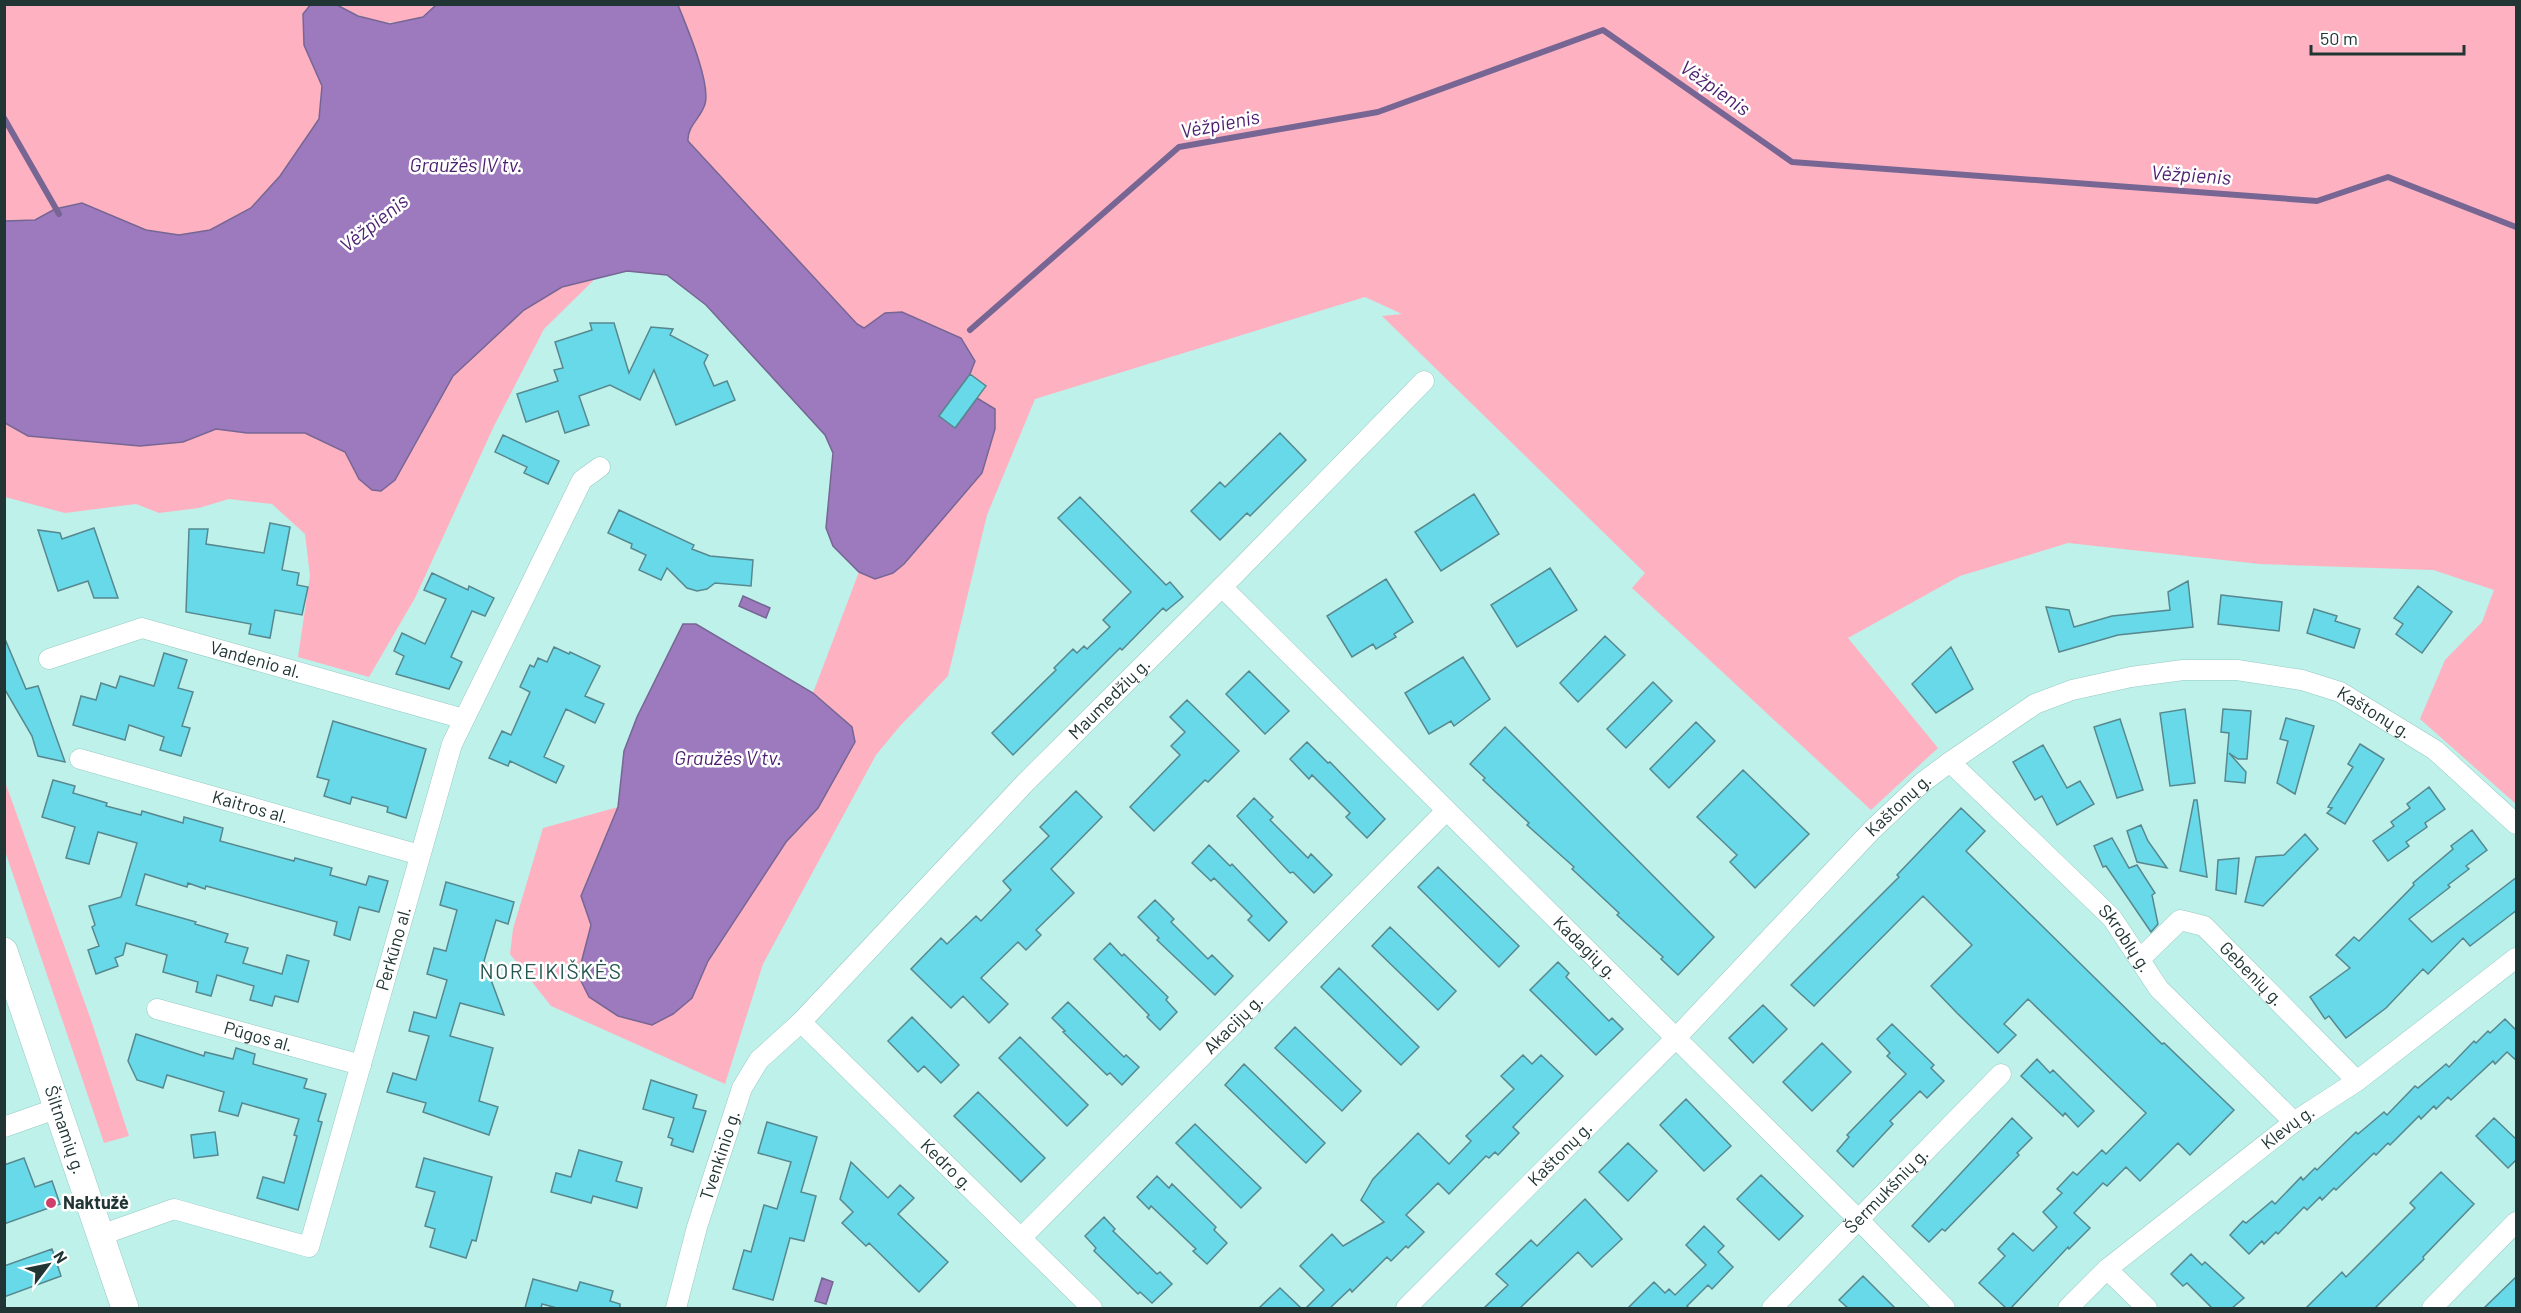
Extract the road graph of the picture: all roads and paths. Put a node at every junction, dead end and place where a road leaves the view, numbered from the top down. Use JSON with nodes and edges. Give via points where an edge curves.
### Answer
{"nodes":[{"id":1,"x":1424,"y":381,"type":"dead end"},
{"id":2,"x":600,"y":467,"type":"dead end"},
{"id":3,"x":1222,"y":587,"type":"junction"},
{"id":4,"x":49,"y":659,"type":"dead end"},
{"id":5,"x":464,"y":719,"type":"junction"},
{"id":6,"x":80,"y":759,"type":"dead end"},
{"id":7,"x":1950,"y":762,"type":"junction"},
{"id":8,"x":1446,"y":811,"type":"junction"},
{"id":9,"x":2517,"y":824,"type":"edge"},
{"id":10,"x":420,"y":855,"type":"junction"},
{"id":11,"x":4,"y":951,"type":"edge"},
{"id":12,"x":2517,"y":958,"type":"edge"},
{"id":13,"x":2140,"y":959,"type":"junction"},
{"id":14,"x":157,"y":1009,"type":"dead end"},
{"id":15,"x":801,"y":1022,"type":"junction"},
{"id":16,"x":1676,"y":1038,"type":"junction"},
{"id":17,"x":361,"y":1065,"type":"junction"},
{"id":18,"x":2001,"y":1074,"type":"dead end"},
{"id":19,"x":2357,"y":1081,"type":"junction"},
{"id":20,"x":58,"y":1108,"type":"junction"},
{"id":21,"x":2294,"y":1122,"type":"junction"},
{"id":22,"x":4,"y":1127,"type":"edge"},
{"id":23,"x":1858,"y":1219,"type":"junction"},
{"id":24,"x":2517,"y":1222,"type":"edge"},
{"id":25,"x":100,"y":1235,"type":"junction"},
{"id":26,"x":1022,"y":1237,"type":"junction"},
{"id":27,"x":2107,"y":1269,"type":"junction"},
{"id":28,"x":125,"y":1308,"type":"edge"},
{"id":29,"x":676,"y":1308,"type":"edge"},
{"id":30,"x":1092,"y":1308,"type":"edge"},
{"id":31,"x":1406,"y":1308,"type":"edge"},
{"id":32,"x":1772,"y":1308,"type":"edge"},
{"id":33,"x":1945,"y":1308,"type":"edge"},
{"id":34,"x":2068,"y":1308,"type":"edge"},
{"id":35,"x":2147,"y":1308,"type":"edge"},
{"id":36,"x":2432,"y":1308,"type":"edge"}],
"edges":[{"from":1,"to":3,"type":"street","name":"Maumedžių g."},
{"from":2,"to":5,"type":"street","name":"Perkūno al.","via":[[582,480]]},
{"from":3,"to":8,"type":"street","name":"Kadagių g."},
{"from":3,"to":15,"type":"street","name":"Maumedžių g.","via":[[1025,783]]},
{"from":4,"to":5,"type":"street","name":"Vandenio al.","via":[[142,628]]},
{"from":5,"to":10,"type":"street","name":"Perkūno al.","via":[[452,744]]},
{"from":6,"to":10,"type":"street","name":"Kaitros al."},
{"from":7,"to":9,"type":"street","name":"Kaštonų g.","via":[[2035,705],[2072,690],[2183,670],[2237,670],[2340,692],[2435,750]]},
{"from":7,"to":13,"type":"street","name":"Skroblų g.","via":[[2112,918]]},
{"from":7,"to":16,"type":"street","name":"Kaštonų g.","via":[[1872,830]]},
{"from":8,"to":16,"type":"street","name":"Kadagių g."},
{"from":8,"to":26,"type":"street","name":"Akacijų g."},
{"from":10,"to":17,"type":"street","name":"Perkūno al."},
{"from":11,"to":20,"type":"main road","name":"Šiltnamių g."},
{"from":12,"to":19,"type":"street","name":"Klevų g."},
{"from":13,"to":19,"type":"street","name":"Gebenių g.","via":[[2180,920],[2204,926]]},
{"from":13,"to":21,"type":"street","name":"Skroblų g.","via":[[2159,989]]},
{"from":14,"to":17,"type":"street","name":"Pūgos al."},
{"from":15,"to":26,"type":"street","name":"Kedro g."},
{"from":15,"to":29,"type":"street","name":"Tvenkinio g.","via":[[759,1060],[742,1088],[697,1227]]},
{"from":16,"to":23,"type":"street","name":"Kadagių g."},
{"from":16,"to":31,"type":"street","name":"Kaštonų g."},
{"from":17,"to":25,"type":"street","name":"Perkūno al.","via":[[309,1247],[174,1209]]},
{"from":18,"to":23,"type":"street","name":"Šermukšnių g."},
{"from":19,"to":21,"type":"street","name":"Klevų g."},
{"from":20,"to":22,"type":"street"},
{"from":20,"to":25,"type":"main road","name":"Šiltnamių g."},
{"from":21,"to":27,"type":"street","name":"Klevų g."},
{"from":23,"to":32,"type":"street","name":"Šermukšnių g."},
{"from":23,"to":33,"type":"street","name":"Kadagių g."},
{"from":24,"to":36,"type":"street"},
{"from":25,"to":28,"type":"main road","name":"Šiltnamių g."},
{"from":26,"to":30,"type":"street","name":"Kedro g."},
{"from":27,"to":34,"type":"street","name":"Klevų g."},
{"from":27,"to":35,"type":"street"}]}
